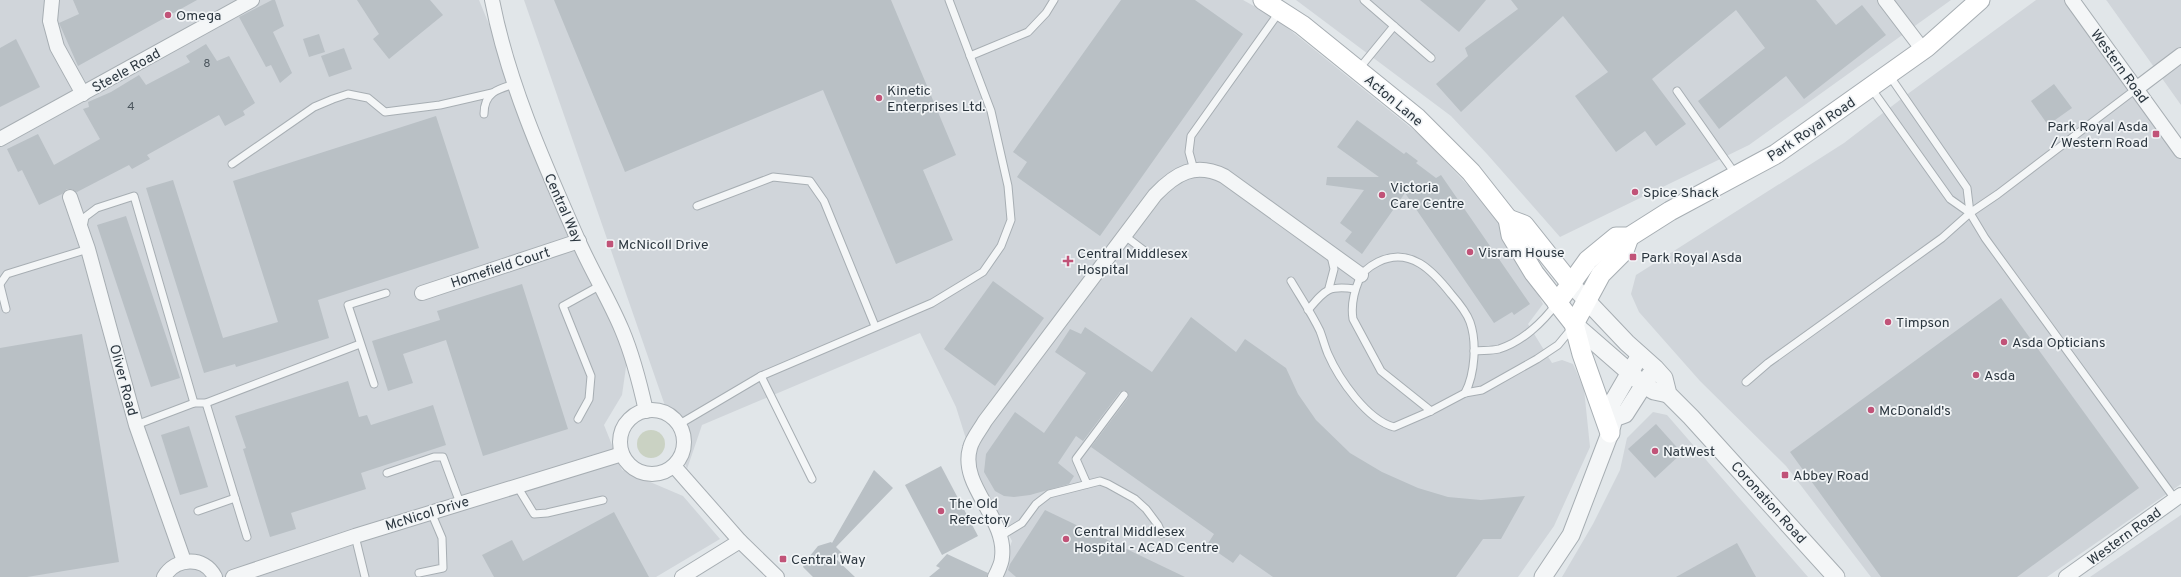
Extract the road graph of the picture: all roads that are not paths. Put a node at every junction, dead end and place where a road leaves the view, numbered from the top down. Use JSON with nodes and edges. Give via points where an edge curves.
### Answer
{"nodes":[{"id":1,"x":52,"y":0,"type":"edge"},
{"id":2,"x":252,"y":0,"type":"edge"},
{"id":3,"x":492,"y":0,"type":"edge"},
{"id":4,"x":949,"y":0,"type":"edge"},
{"id":5,"x":1054,"y":0,"type":"edge"},
{"id":6,"x":1263,"y":0,"type":"edge"},
{"id":7,"x":1364,"y":0,"type":"edge"},
{"id":8,"x":1885,"y":0,"type":"edge"},
{"id":9,"x":1983,"y":0,"type":"edge"},
{"id":10,"x":2072,"y":0,"type":"edge"},
{"id":11,"x":1280,"y":11,"type":"junction"},
{"id":12,"x":1394,"y":26,"type":"junction"},
{"id":13,"x":1923,"y":50,"type":"junction"},
{"id":14,"x":2181,"y":55,"type":"edge"},
{"id":15,"x":970,"y":56,"type":"junction"},
{"id":16,"x":1431,"y":58,"type":"dead end"},
{"id":17,"x":1358,"y":70,"type":"junction"},
{"id":18,"x":1889,"y":75,"type":"junction"},
{"id":19,"x":515,"y":84,"type":"junction"},
{"id":20,"x":1871,"y":88,"type":"junction"},
{"id":21,"x":2136,"y":88,"type":"junction"},
{"id":22,"x":1677,"y":91,"type":"dead end"},
{"id":23,"x":83,"y":94,"type":"junction"},
{"id":24,"x":492,"y":94,"type":"junction"},
{"id":25,"x":484,"y":114,"type":"dead end"},
{"id":26,"x":0,"y":139,"type":"edge"},
{"id":27,"x":2181,"y":151,"type":"edge"},
{"id":28,"x":232,"y":164,"type":"dead end"},
{"id":29,"x":1194,"y":170,"type":"junction"},
{"id":30,"x":1737,"y":175,"type":"junction"},
{"id":31,"x":70,"y":197,"type":"dead end"},
{"id":32,"x":697,"y":206,"type":"dead end"},
{"id":33,"x":1970,"y":213,"type":"junction"},
{"id":34,"x":1508,"y":219,"type":"junction"},
{"id":35,"x":82,"y":232,"type":"junction"},
{"id":36,"x":1125,"y":236,"type":"junction"},
{"id":37,"x":1629,"y":237,"type":"junction"},
{"id":38,"x":578,"y":241,"type":"junction"},
{"id":39,"x":88,"y":249,"type":"junction"},
{"id":40,"x":1146,"y":252,"type":"dead end"},
{"id":41,"x":1331,"y":252,"type":"junction"},
{"id":42,"x":1361,"y":275,"type":"junction"},
{"id":43,"x":1291,"y":281,"type":"dead end"},
{"id":44,"x":1571,"y":284,"type":"junction"},
{"id":45,"x":0,"y":285,"type":"edge"},
{"id":46,"x":601,"y":285,"type":"junction"},
{"id":47,"x":1329,"y":288,"type":"junction"},
{"id":48,"x":1355,"y":289,"type":"junction"},
{"id":49,"x":386,"y":293,"type":"dead end"},
{"id":50,"x":422,"y":293,"type":"dead end"},
{"id":51,"x":1586,"y":301,"type":"junction"},
{"id":52,"x":1557,"y":303,"type":"junction"},
{"id":53,"x":6,"y":309,"type":"dead end"},
{"id":54,"x":1308,"y":310,"type":"junction"},
{"id":55,"x":1574,"y":324,"type":"junction"},
{"id":56,"x":875,"y":326,"type":"junction"},
{"id":57,"x":360,"y":344,"type":"junction"},
{"id":58,"x":1474,"y":351,"type":"junction"},
{"id":59,"x":1640,"y":355,"type":"junction"},
{"id":60,"x":1655,"y":368,"type":"junction"},
{"id":61,"x":1629,"y":372,"type":"junction"},
{"id":62,"x":761,"y":376,"type":"junction"},
{"id":63,"x":1746,"y":382,"type":"dead end"},
{"id":64,"x":374,"y":384,"type":"dead end"},
{"id":65,"x":1644,"y":384,"type":"junction"},
{"id":66,"x":1465,"y":393,"type":"junction"},
{"id":67,"x":1668,"y":394,"type":"junction"},
{"id":68,"x":1124,"y":395,"type":"dead end"},
{"id":69,"x":194,"y":403,"type":"junction"},
{"id":70,"x":206,"y":403,"type":"junction"},
{"id":71,"x":646,"y":411,"type":"junction"},
{"id":72,"x":1431,"y":411,"type":"junction"},
{"id":73,"x":578,"y":419,"type":"dead end"},
{"id":74,"x":136,"y":425,"type":"junction"},
{"id":75,"x":678,"y":425,"type":"junction"},
{"id":76,"x":1612,"y":426,"type":"junction"},
{"id":77,"x":622,"y":454,"type":"junction"},
{"id":78,"x":674,"y":466,"type":"junction"},
{"id":79,"x":387,"y":473,"type":"dead end"},
{"id":80,"x":812,"y":479,"type":"dead end"},
{"id":81,"x":1087,"y":484,"type":"junction"},
{"id":82,"x":517,"y":486,"type":"junction"},
{"id":83,"x":2178,"y":497,"type":"edge"},
{"id":84,"x":235,"y":498,"type":"junction"},
{"id":85,"x":603,"y":500,"type":"dead end"},
{"id":86,"x":460,"y":503,"type":"junction"},
{"id":87,"x":198,"y":511,"type":"dead end"},
{"id":88,"x":431,"y":512,"type":"junction"},
{"id":89,"x":1162,"y":534,"type":"dead end"},
{"id":90,"x":355,"y":536,"type":"junction"},
{"id":91,"x":247,"y":537,"type":"dead end"},
{"id":92,"x":999,"y":537,"type":"junction"},
{"id":93,"x":740,"y":541,"type":"junction"},
{"id":94,"x":184,"y":561,"type":"junction"},
{"id":95,"x":419,"y":573,"type":"dead end"},
{"id":96,"x":164,"y":577,"type":"edge"},
{"id":97,"x":215,"y":577,"type":"edge"},
{"id":98,"x":233,"y":577,"type":"edge"},
{"id":99,"x":365,"y":577,"type":"edge"},
{"id":100,"x":682,"y":577,"type":"edge"},
{"id":101,"x":777,"y":577,"type":"edge"},
{"id":102,"x":996,"y":577,"type":"edge"},
{"id":103,"x":1542,"y":577,"type":"edge"},
{"id":104,"x":1836,"y":577,"type":"edge"},
{"id":105,"x":2066,"y":577,"type":"edge"}],
"edges":[{"from":1,"to":23,"type":"street","via":[[50,21],[57,47]]},
{"from":2,"to":23,"type":"street","name":"Steele Road"},
{"from":3,"to":19,"type":"street","name":"Central Way","via":[[497,28]]},
{"from":4,"to":15,"type":"lane"},
{"from":5,"to":15,"type":"lane","via":[[1028,32]]},
{"from":6,"to":11,"type":"main road","name":"Acton Lane"},
{"from":7,"to":12,"type":"lane"},
{"from":8,"to":13,"type":"street"},
{"from":9,"to":13,"type":"main road","name":"Park Royal Road"},
{"from":10,"to":21,"type":"street","name":"Western Road"},
{"from":11,"to":17,"type":"main road","name":"Acton Lane","via":[[1302,25]]},
{"from":11,"to":29,"type":"lane","via":[[1191,136],[1189,152]]},
{"from":12,"to":16,"type":"lane"},
{"from":12,"to":17,"type":"lane"},
{"from":13,"to":18,"type":"main road","name":"Park Royal Road"},
{"from":14,"to":21,"type":"street"},
{"from":15,"to":56,"type":"lane","via":[[991,111],[1008,186],[1011,220],[1001,246],[983,272],[932,303]]},
{"from":17,"to":34,"type":"main road","name":"Acton Lane","via":[[1417,118],[1471,172]]},
{"from":18,"to":20,"type":"main road","name":"Park Royal Road"},
{"from":18,"to":33,"type":"lane","via":[[1967,188]]},
{"from":19,"to":24,"type":"lane","via":[[498,88]]},
{"from":19,"to":38,"type":"street","name":"Central Way"},
{"from":20,"to":30,"type":"main road","name":"Park Royal Road","via":[[1776,154]]},
{"from":20,"to":33,"type":"lane","via":[[1950,199]]},
{"from":21,"to":27,"type":"street","name":"Western Road"},
{"from":21,"to":33,"type":"lane"},
{"from":22,"to":30,"type":"lane"},
{"from":23,"to":26,"type":"street","name":"Steele Road"},
{"from":24,"to":25,"type":"lane","via":[[484,105]]},
{"from":24,"to":28,"type":"lane","via":[[440,105],[385,112],[368,98],[348,94],[314,107]]},
{"from":29,"to":36,"type":"street","via":[[1170,180]]},
{"from":29,"to":41,"type":"street","via":[[1213,171],[1224,176]]},
{"from":30,"to":37,"type":"main road","name":"Park Royal Road","via":[[1670,211]]},
{"from":31,"to":35,"type":"street","name":"Oliver Road"},
{"from":32,"to":56,"type":"lane","via":[[773,177],[810,181],[824,201]]},
{"from":33,"to":63,"type":"lane","via":[[1942,238],[1768,363]]},
{"from":33,"to":83,"type":"lane","via":[[1985,238]]},
{"from":34,"to":44,"type":"main road","name":"Acton Lane","via":[[1524,225]]},
{"from":34,"to":52,"type":"main road","name":"Acton Lane","via":[[1511,235],[1534,273]]},
{"from":35,"to":39,"type":"street","name":"Oliver Road"},
{"from":35,"to":69,"type":"lane","via":[[85,217],[96,208],[134,196]]},
{"from":36,"to":40,"type":"lane"},
{"from":36,"to":92,"type":"street","via":[[985,422],[970,446],[969,470],[997,526]]},
{"from":37,"to":44,"type":"main road","name":"Park Royal Road","via":[[1616,236],[1601,248],[1588,260]]},
{"from":37,"to":51,"type":"main road","via":[[1624,251],[1601,274]]},
{"from":38,"to":46,"type":"street","name":"Central Way"},
{"from":38,"to":50,"type":"street","name":"Homefield Court"},
{"from":39,"to":45,"type":"lane","via":[[7,274]]},
{"from":39,"to":74,"type":"street","name":"Oliver Road"},
{"from":41,"to":42,"type":"street"},
{"from":41,"to":47,"type":"lane","via":[[1334,269]]},
{"from":42,"to":48,"type":"lane"},
{"from":42,"to":58,"type":"lane","via":[[1373,264],[1384,259],[1397,257],[1425,265],[1462,307],[1470,322]]},
{"from":43,"to":54,"type":"lane"},
{"from":44,"to":51,"type":"street","name":"Acton Lane"},
{"from":44,"to":52,"type":"main road","name":"Park Royal Road"},
{"from":45,"to":53,"type":"lane"},
{"from":46,"to":71,"type":"street","name":"Central Way","via":[[636,368]]},
{"from":46,"to":73,"type":"lane","via":[[563,306],[591,376],[589,399]]},
{"from":47,"to":48,"type":"lane"},
{"from":47,"to":54,"type":"lane"},
{"from":48,"to":72,"type":"lane","via":[[1353,319],[1376,365],[1390,380]]},
{"from":49,"to":57,"type":"lane","via":[[348,305]]},
{"from":51,"to":55,"type":"main road"},
{"from":51,"to":59,"type":"street","name":"Coronation Road"},
{"from":52,"to":55,"type":"main road","name":"Acton Lane"},
{"from":52,"to":58,"type":"lane","via":[[1546,319],[1523,336],[1499,348]]},
{"from":54,"to":72,"type":"lane","via":[[1340,375],[1355,398],[1376,418],[1394,427]]},
{"from":55,"to":61,"type":"street","name":"Coronation Road"},
{"from":55,"to":66,"type":"lane","via":[[1558,344],[1537,360],[1482,390]]},
{"from":55,"to":76,"type":"main road","via":[[1584,361]]},
{"from":56,"to":62,"type":"lane"},
{"from":57,"to":64,"type":"lane"},
{"from":57,"to":70,"type":"lane"},
{"from":58,"to":66,"type":"lane","via":[[1472,381]]},
{"from":59,"to":60,"type":"street","name":"Coronation Road"},
{"from":59,"to":61,"type":"street"},
{"from":60,"to":65,"type":"street"},
{"from":60,"to":67,"type":"street","name":"Coronation Road","via":[[1664,378]]},
{"from":61,"to":65,"type":"street","name":"Coronation Road"},
{"from":61,"to":76,"type":"street","via":[[1610,405]]},
{"from":62,"to":75,"type":"lane"},
{"from":62,"to":80,"type":"lane"},
{"from":65,"to":67,"type":"street","name":"Coronation Road","via":[[1654,392]]},
{"from":65,"to":76,"type":"street","via":[[1625,414]]},
{"from":66,"to":72,"type":"lane"},
{"from":67,"to":104,"type":"street","name":"Coronation Road","via":[[1692,417]]},
{"from":68,"to":81,"type":"lane","via":[[1076,459]]},
{"from":69,"to":70,"type":"lane"},
{"from":69,"to":74,"type":"lane"},
{"from":70,"to":84,"type":"lane"},
{"from":71,"to":75,"type":"street","via":[[662,412]]},
{"from":71,"to":77,"type":"street","via":[[632,418],[625,426],[621,438]]},
{"from":74,"to":94,"type":"street","name":"Oliver Road"},
{"from":75,"to":78,"type":"street","via":[[683,435],[683,449]]},
{"from":76,"to":103,"type":"street","via":[[1571,535]]},
{"from":77,"to":78,"type":"street","via":[[630,465],[643,473],[655,474]]},
{"from":77,"to":82,"type":"street","name":"McNicol Drive"},
{"from":78,"to":93,"type":"street"},
{"from":79,"to":86,"type":"lane","via":[[434,457],[443,457]]},
{"from":81,"to":89,"type":"lane","via":[[1106,482],[1135,500],[1146,509]]},
{"from":81,"to":92,"type":"lane","via":[[1049,494],[1036,504],[1022,523]]},
{"from":82,"to":85,"type":"lane","via":[[534,514]]},
{"from":82,"to":86,"type":"street","name":"McNicol Drive"},
{"from":83,"to":105,"type":"street","name":"Western Road"},
{"from":84,"to":87,"type":"lane"},
{"from":84,"to":91,"type":"lane"},
{"from":86,"to":88,"type":"street","name":"McNicol Drive"},
{"from":88,"to":90,"type":"street","name":"McNicol Drive"},
{"from":88,"to":95,"type":"lane","via":[[442,538],[443,568]]},
{"from":90,"to":98,"type":"street","name":"McNicol Drive"},
{"from":90,"to":99,"type":"lane"},
{"from":92,"to":102,"type":"street","via":[[1002,556]]},
{"from":93,"to":100,"type":"street"},
{"from":93,"to":101,"type":"street"},
{"from":94,"to":96,"type":"street","via":[[175,565]]},
{"from":94,"to":97,"type":"street","via":[[201,563]]}]}
